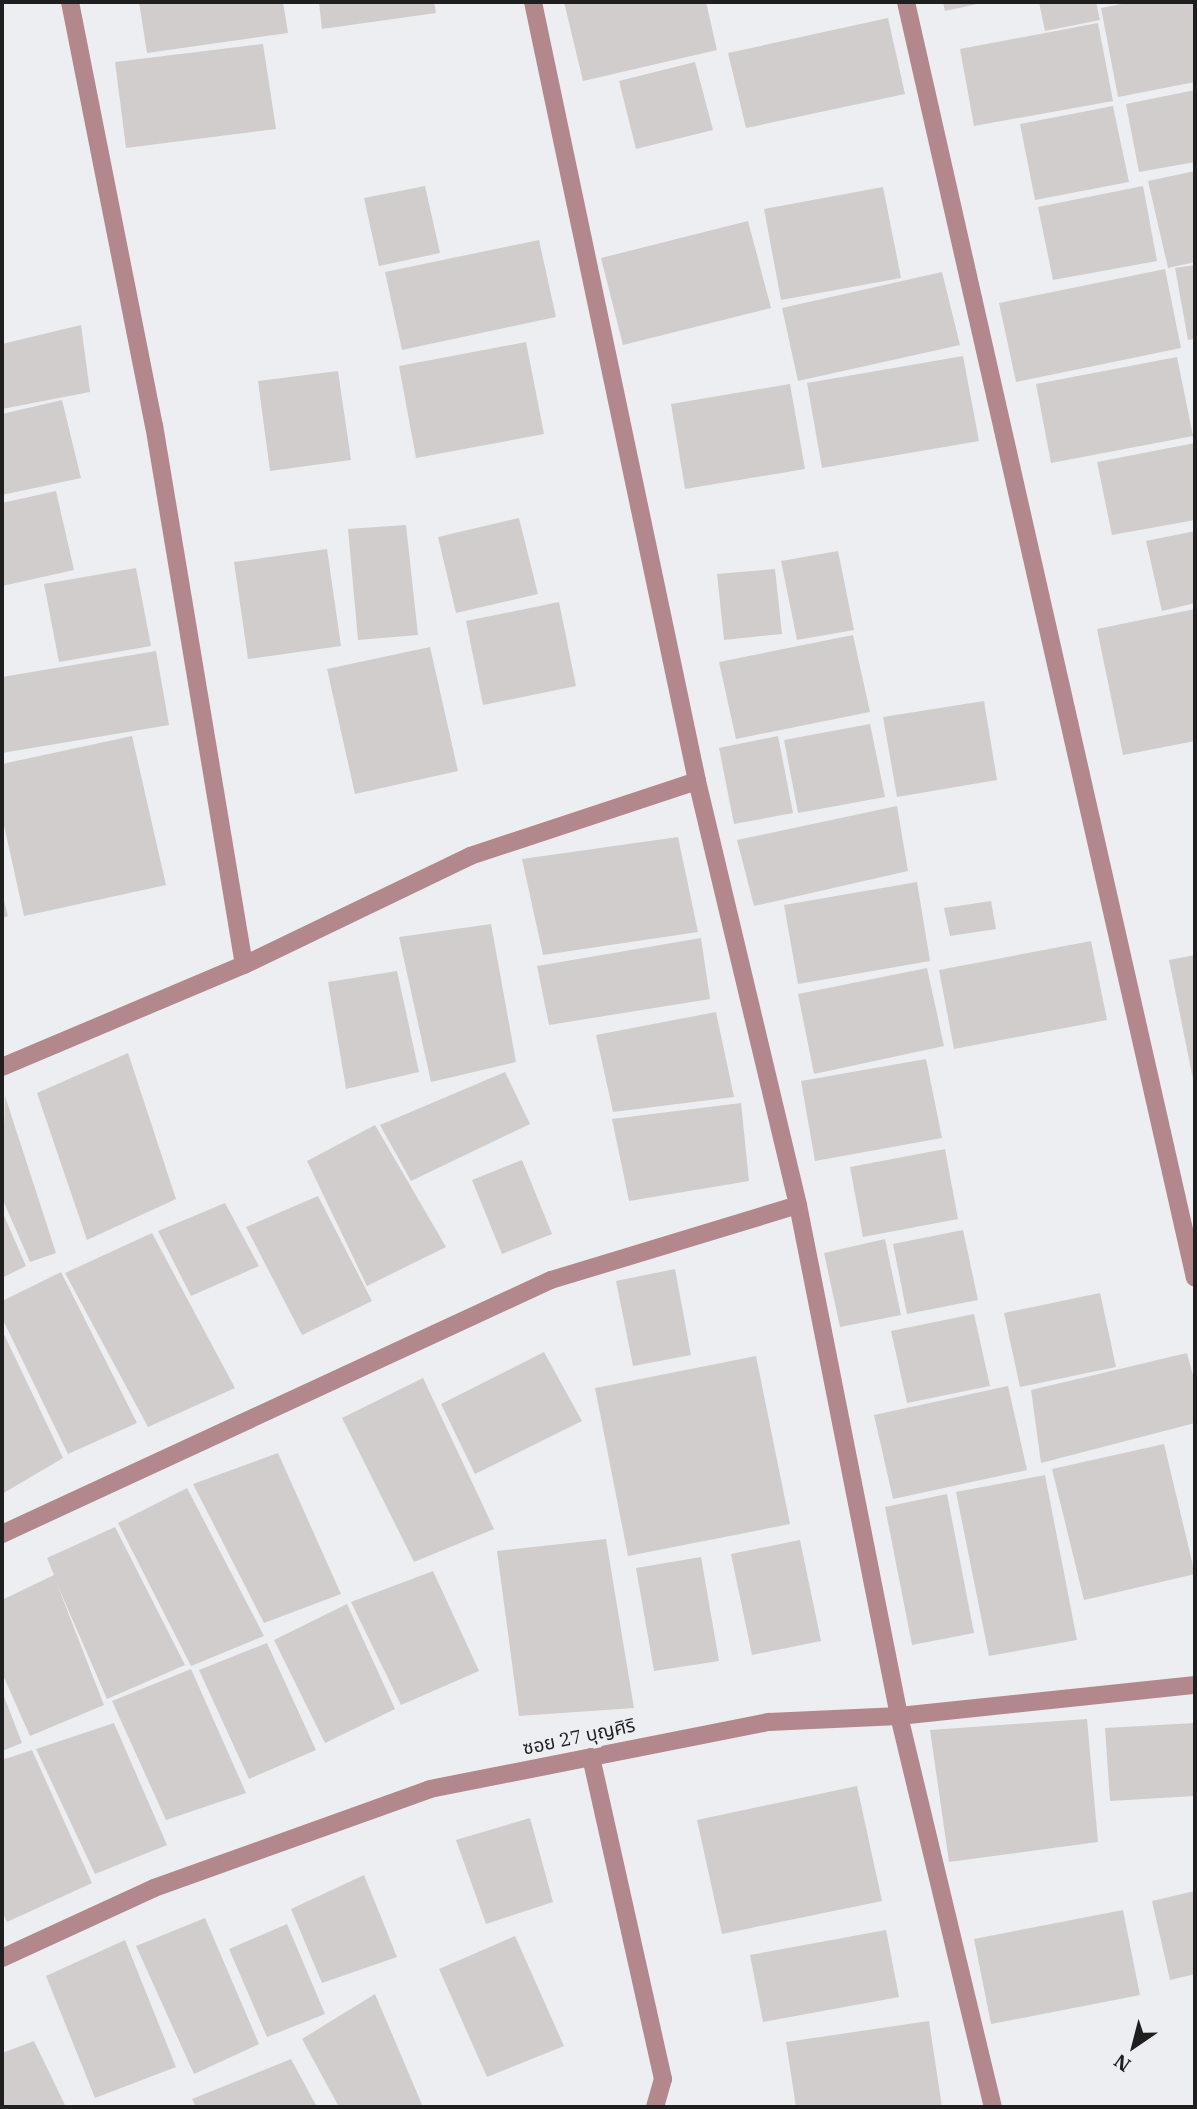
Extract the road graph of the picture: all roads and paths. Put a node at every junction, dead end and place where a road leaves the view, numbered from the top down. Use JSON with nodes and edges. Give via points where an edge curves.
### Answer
{"nodes":[{"id":1,"x":70,"y":2,"type":"edge"},
{"id":2,"x":533,"y":2,"type":"edge"},
{"id":3,"x":906,"y":2,"type":"edge"},
{"id":4,"x":697,"y":781,"type":"junction"},
{"id":5,"x":244,"y":965,"type":"junction"},
{"id":6,"x":2,"y":1067,"type":"edge"},
{"id":7,"x":797,"y":1205,"type":"junction"},
{"id":8,"x":1195,"y":1278,"type":"edge"},
{"id":9,"x":2,"y":1534,"type":"edge"},
{"id":10,"x":1195,"y":1685,"type":"edge"},
{"id":11,"x":899,"y":1716,"type":"junction"},
{"id":12,"x":591,"y":1757,"type":"junction"},
{"id":13,"x":2,"y":1958,"type":"edge"},
{"id":14,"x":655,"y":2107,"type":"edge"},
{"id":15,"x":993,"y":2107,"type":"edge"}],
"edges":[{"from":1,"to":5,"type":"street","via":[[154,425]]},
{"from":2,"to":4,"type":"street"},
{"from":3,"to":8,"type":"street"},
{"from":4,"to":5,"type":"street","via":[[470,856]]},
{"from":4,"to":7,"type":"street"},
{"from":5,"to":6,"type":"street"},
{"from":7,"to":9,"type":"street","via":[[551,1280]]},
{"from":7,"to":11,"type":"street"},
{"from":10,"to":11,"type":"street","name":"ซอย 27 บุญศิริ"},
{"from":11,"to":12,"type":"street","name":"ซอย 27 บุญศิริ","via":[[769,1722]]},
{"from":11,"to":15,"type":"street"},
{"from":12,"to":13,"type":"street","name":"ซอย 27 บุญศิริ","via":[[430,1789],[153,1888]]},
{"from":12,"to":14,"type":"street","via":[[663,2079]]}]}
